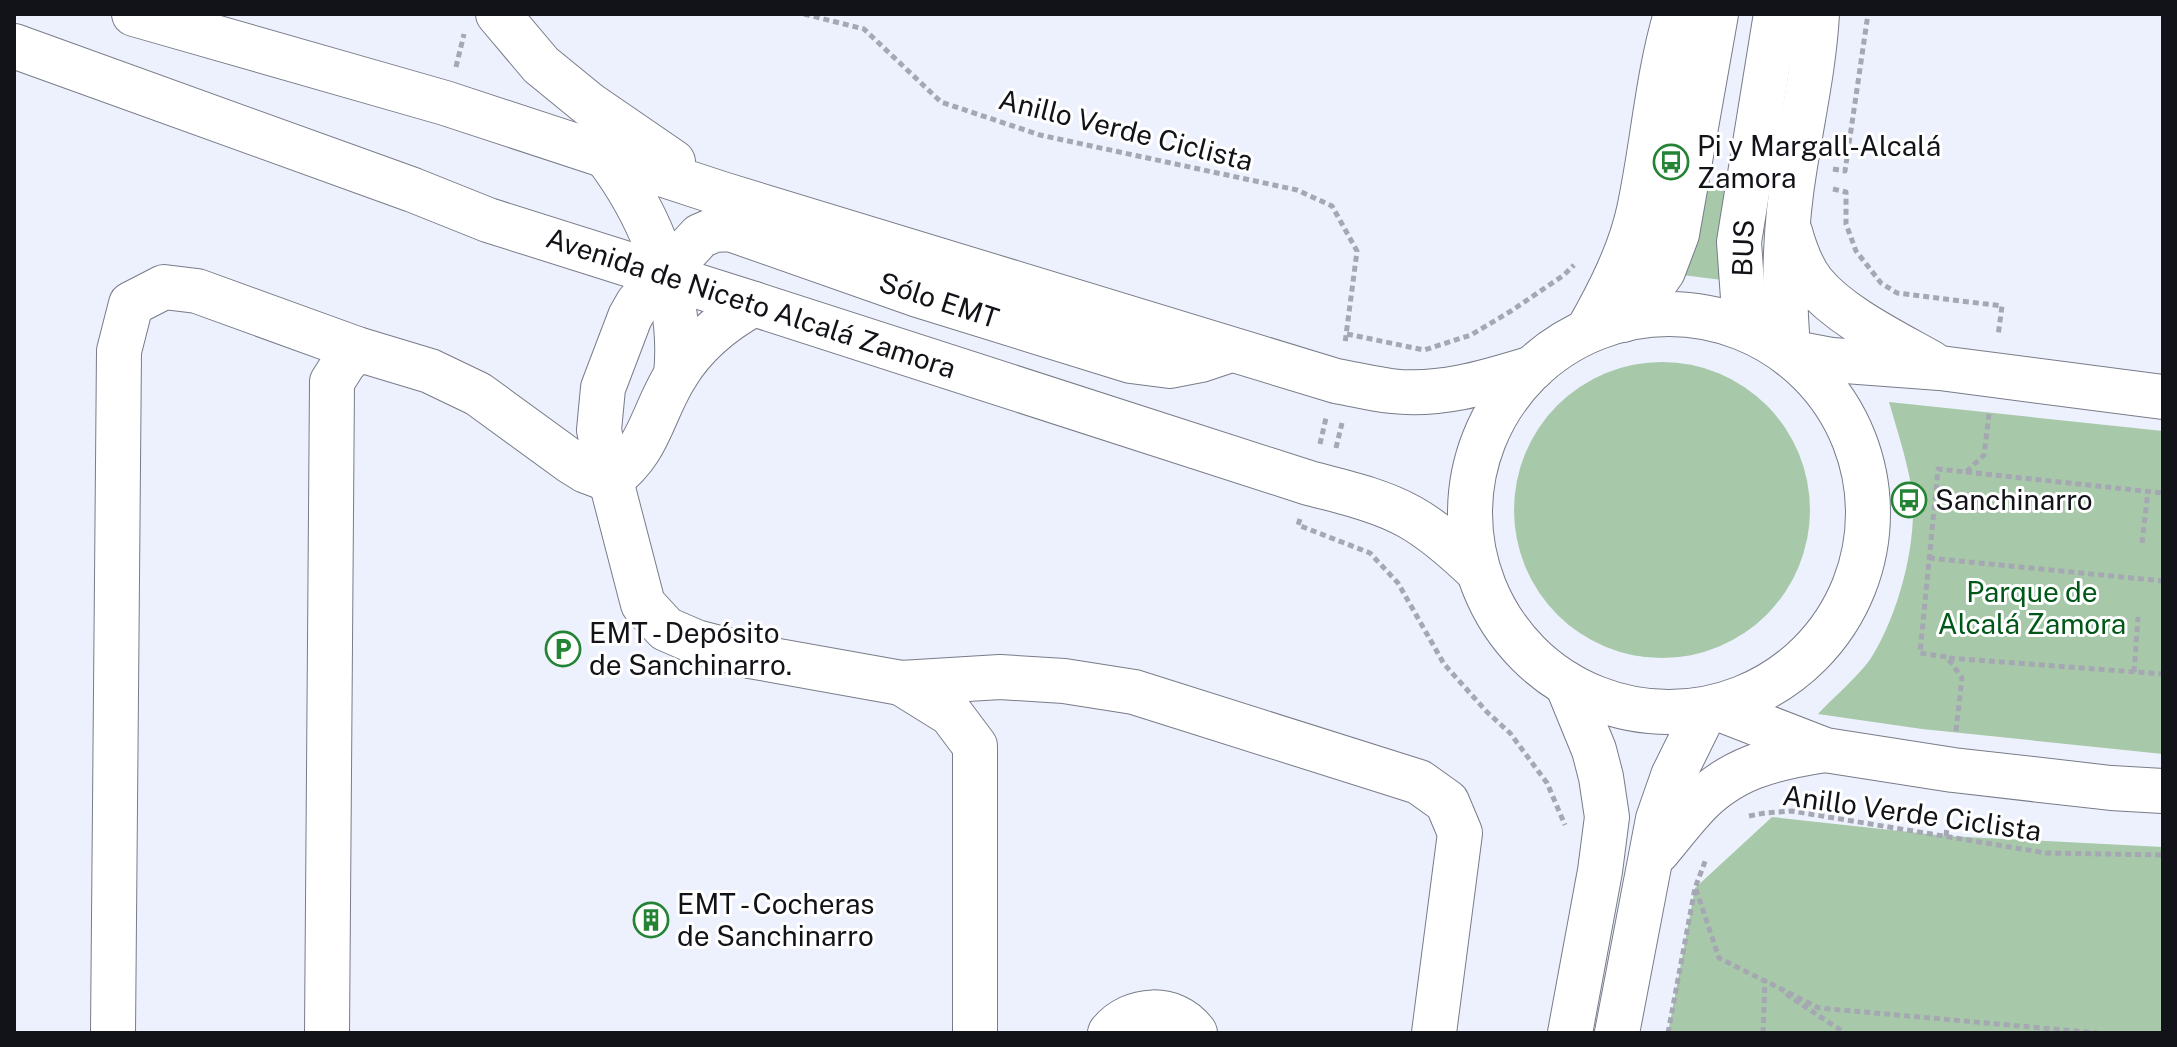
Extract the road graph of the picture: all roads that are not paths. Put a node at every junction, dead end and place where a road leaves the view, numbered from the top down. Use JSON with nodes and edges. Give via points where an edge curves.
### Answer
{"nodes":[{"id":1,"x":134,"y":14,"type":"edge"},
{"id":2,"x":498,"y":14,"type":"edge"},
{"id":3,"x":1676,"y":14,"type":"edge"},
{"id":4,"x":1716,"y":14,"type":"edge"},
{"id":5,"x":1776,"y":14,"type":"edge"},
{"id":6,"x":1817,"y":14,"type":"edge"},
{"id":7,"x":14,"y":46,"type":"edge"},
{"id":8,"x":606,"y":156,"type":"junction"},
{"id":9,"x":722,"y":194,"type":"junction"},
{"id":10,"x":1789,"y":226,"type":"junction"},
{"id":11,"x":665,"y":275,"type":"junction"},
{"id":12,"x":754,"y":304,"type":"junction"},
{"id":13,"x":1606,"y":325,"type":"junction"},
{"id":14,"x":1782,"y":346,"type":"junction"},
{"id":15,"x":357,"y":349,"type":"junction"},
{"id":16,"x":1231,"y":350,"type":"junction"},
{"id":17,"x":1533,"y":368,"type":"junction"},
{"id":18,"x":1940,"y":368,"type":"junction"},
{"id":19,"x":676,"y":375,"type":"junction"},
{"id":20,"x":2163,"y":397,"type":"edge"},
{"id":21,"x":610,"y":480,"type":"junction"},
{"id":22,"x":1478,"y":571,"type":"junction"},
{"id":23,"x":901,"y":683,"type":"junction"},
{"id":24,"x":1567,"y":684,"type":"junction"},
{"id":25,"x":1713,"y":712,"type":"junction"},
{"id":26,"x":1825,"y":750,"type":"junction"},
{"id":27,"x":2163,"y":791,"type":"edge"},
{"id":28,"x":1650,"y":860,"type":"junction"},
{"id":29,"x":113,"y":1033,"type":"edge"},
{"id":30,"x":327,"y":1033,"type":"edge"},
{"id":31,"x":975,"y":1033,"type":"edge"},
{"id":32,"x":1110,"y":1033,"type":"edge"},
{"id":33,"x":1195,"y":1033,"type":"edge"},
{"id":34,"x":1434,"y":1033,"type":"edge"},
{"id":35,"x":1570,"y":1033,"type":"edge"},
{"id":36,"x":1617,"y":1033,"type":"edge"}],
"edges":[{"from":1,"to":8,"type":"street","via":[[445,103]]},
{"from":2,"to":9,"type":"street","via":[[541,65],[590,105]]},
{"from":3,"to":13,"type":"street","via":[[1635,226],[1605,301]]},
{"from":4,"to":13,"type":"street","via":[[1677,234],[1663,271],[1639,305]]},
{"from":5,"to":14,"type":"street","name":"BUS","via":[[1739,242],[1749,313]]},
{"from":6,"to":10,"type":"street"},
{"from":7,"to":11,"type":"street","name":"Avenida de Niceto Alcalá Zamora","via":[[488,220]]},
{"from":8,"to":9,"type":"street"},
{"from":8,"to":11,"type":"street","via":[[641,211]]},
{"from":9,"to":16,"type":"street"},
{"from":10,"to":14,"type":"street"},
{"from":10,"to":18,"type":"street","via":[[1813,283],[1839,307]]},
{"from":11,"to":12,"type":"street","name":"Avenida de Niceto Alcalá Zamora"},
{"from":11,"to":16,"type":"street","name":"Sólo EMT","via":[[700,236],[730,229],[1131,361],[1170,366]]},
{"from":11,"to":19,"type":"street","via":[[677,331]]},
{"from":11,"to":21,"type":"street","name":"Sólo EMT","via":[[630,317],[603,388],[599,430]]},
{"from":12,"to":19,"type":"street","via":[[713,330]]},
{"from":12,"to":22,"type":"street","name":"Avenida de Niceto Alcalá Zamora","via":[[1365,499],[1409,516]]},
{"from":13,"to":14,"type":"street","via":[[1641,316],[1682,315],[1724,322]]},
{"from":13,"to":17,"type":"street","via":[[1564,344]]},
{"from":14,"to":18,"type":"street","via":[[1832,360]]},
{"from":14,"to":25,"type":"street","name":"BUS","via":[[1831,396],[1848,428],[1862,468],[1868,510],[1862,562],[1843,610],[1812,652],[1772,684]]},
{"from":15,"to":21,"type":"street","via":[[430,371],[478,394],[570,461]]},
{"from":15,"to":29,"type":"street","via":[[197,291],[164,287],[131,304],[119,351]]},
{"from":15,"to":30,"type":"street","via":[[332,382]]},
{"from":16,"to":17,"type":"street","via":[[1392,392],[1475,385]]},
{"from":17,"to":22,"type":"street","via":[[1504,401],[1484,440],[1472,483],[1470,527]]},
{"from":18,"to":20,"type":"street"},
{"from":19,"to":21,"type":"street","via":[[643,446]]},
{"from":21,"to":23,"type":"street","name":"Sólo EMT","via":[[643,604],[666,629],[750,656]]},
{"from":22,"to":24,"type":"street","via":[[1512,636]]},
{"from":23,"to":31,"type":"street","via":[[951,714],[975,746]]},
{"from":23,"to":34,"type":"street","via":[[1000,677],[1134,692],[1419,782],[1447,802],[1460,833]]},
{"from":24,"to":25,"type":"street","via":[[1604,702],[1643,711]]},
{"from":24,"to":35,"type":"street","via":[[1594,750],[1607,817]]},
{"from":25,"to":26,"type":"street"},
{"from":25,"to":28,"type":"street","via":[[1673,776]]},
{"from":26,"to":27,"type":"street","via":[[1953,770]]},
{"from":26,"to":28,"type":"street","via":[[1753,765],[1721,783]]},
{"from":28,"to":36,"type":"street"},
{"from":32,"to":33,"type":"street","via":[[1127,1018],[1160,1012],[1177,1017]]}]}
